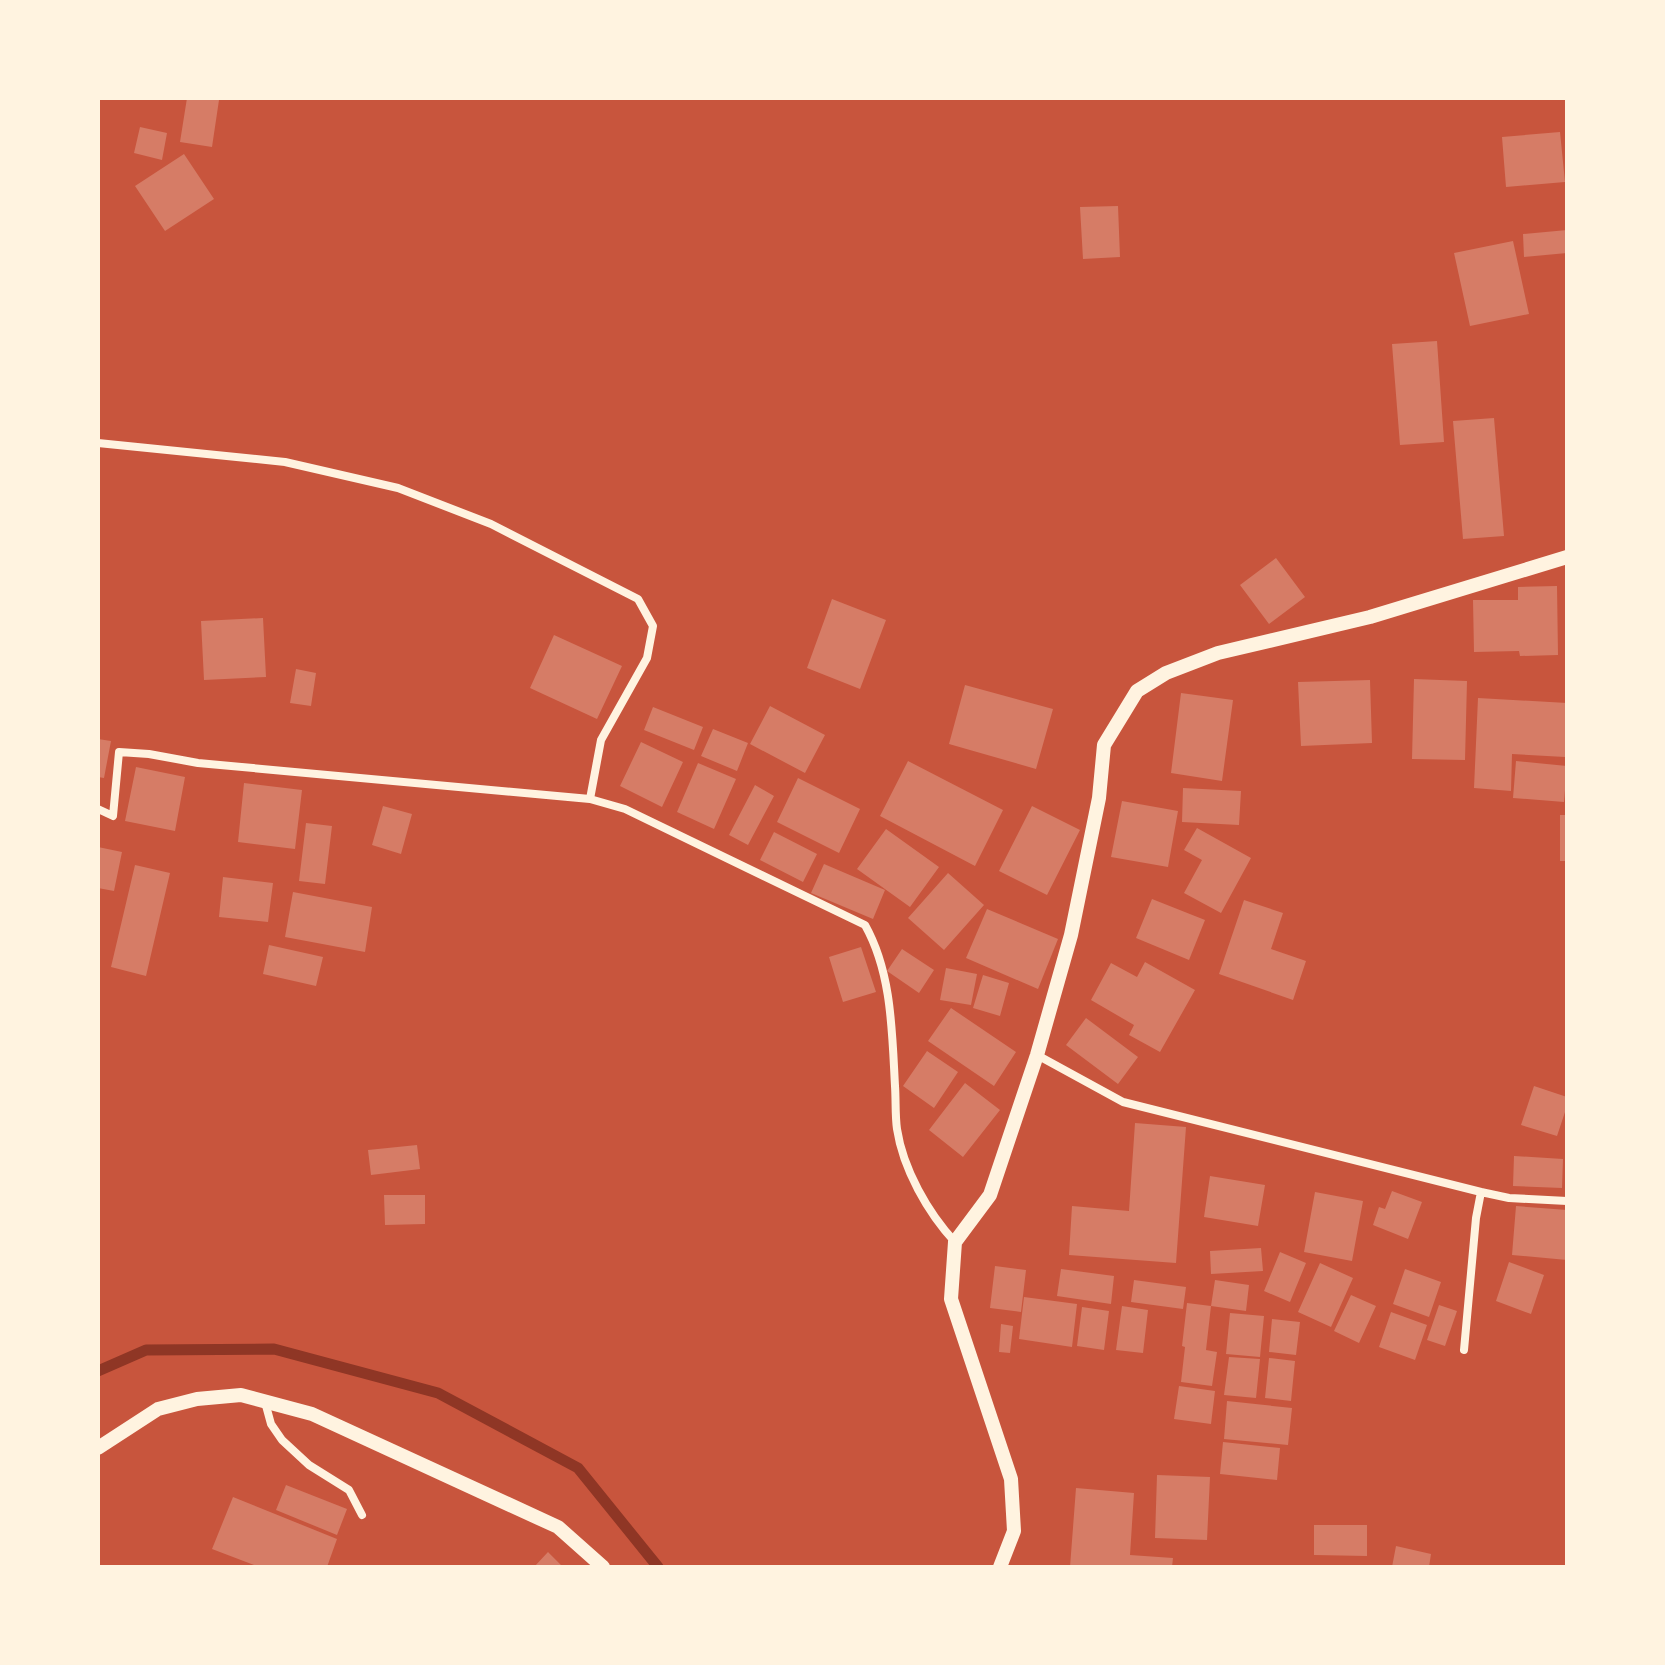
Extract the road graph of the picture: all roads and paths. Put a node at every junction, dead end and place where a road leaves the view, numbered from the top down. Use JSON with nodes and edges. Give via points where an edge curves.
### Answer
{"nodes":[{"id":1,"x":98,"y":443,"type":"edge"},
{"id":2,"x":1567,"y":557,"type":"edge"},
{"id":3,"x":590,"y":799,"type":"junction"},
{"id":4,"x":98,"y":809,"type":"edge"},
{"id":5,"x":1037,"y":1055,"type":"junction"},
{"id":6,"x":1481,"y":1192,"type":"junction"},
{"id":7,"x":1567,"y":1201,"type":"edge"},
{"id":8,"x":955,"y":1242,"type":"junction"},
{"id":9,"x":1464,"y":1350,"type":"dead end"},
{"id":10,"x":265,"y":1401,"type":"junction"},
{"id":11,"x":98,"y":1448,"type":"edge"},
{"id":12,"x":362,"y":1515,"type":"dead end"},
{"id":13,"x":603,"y":1567,"type":"edge"},
{"id":14,"x":1000,"y":1567,"type":"edge"}],
"edges":[{"from":1,"to":3,"type":"street","via":[[285,462],[398,488],[491,524],[638,599],[653,626],[647,658],[601,740]]},
{"from":2,"to":5,"type":"street","via":[[1370,617],[1218,653],[1137,691],[1104,745],[1099,798],[1071,935]]},
{"from":3,"to":4,"type":"street","via":[[119,752],[113,816]]},
{"from":3,"to":8,"type":"street","via":[[625,809],[865,925],[881,962],[888,998],[898,1130],[919,1192]]},
{"from":5,"to":6,"type":"street","via":[[1123,1102]]},
{"from":5,"to":8,"type":"street","via":[[990,1195]]},
{"from":6,"to":7,"type":"street"},
{"from":6,"to":9,"type":"street"},
{"from":8,"to":14,"type":"street","via":[[951,1299],[1011,1479],[1014,1531]]},
{"from":10,"to":11,"type":"street","via":[[241,1395],[158,1409]]},
{"from":10,"to":12,"type":"street","via":[[282,1440],[349,1490]]},
{"from":10,"to":13,"type":"street","via":[[312,1414],[558,1527]]}]}
